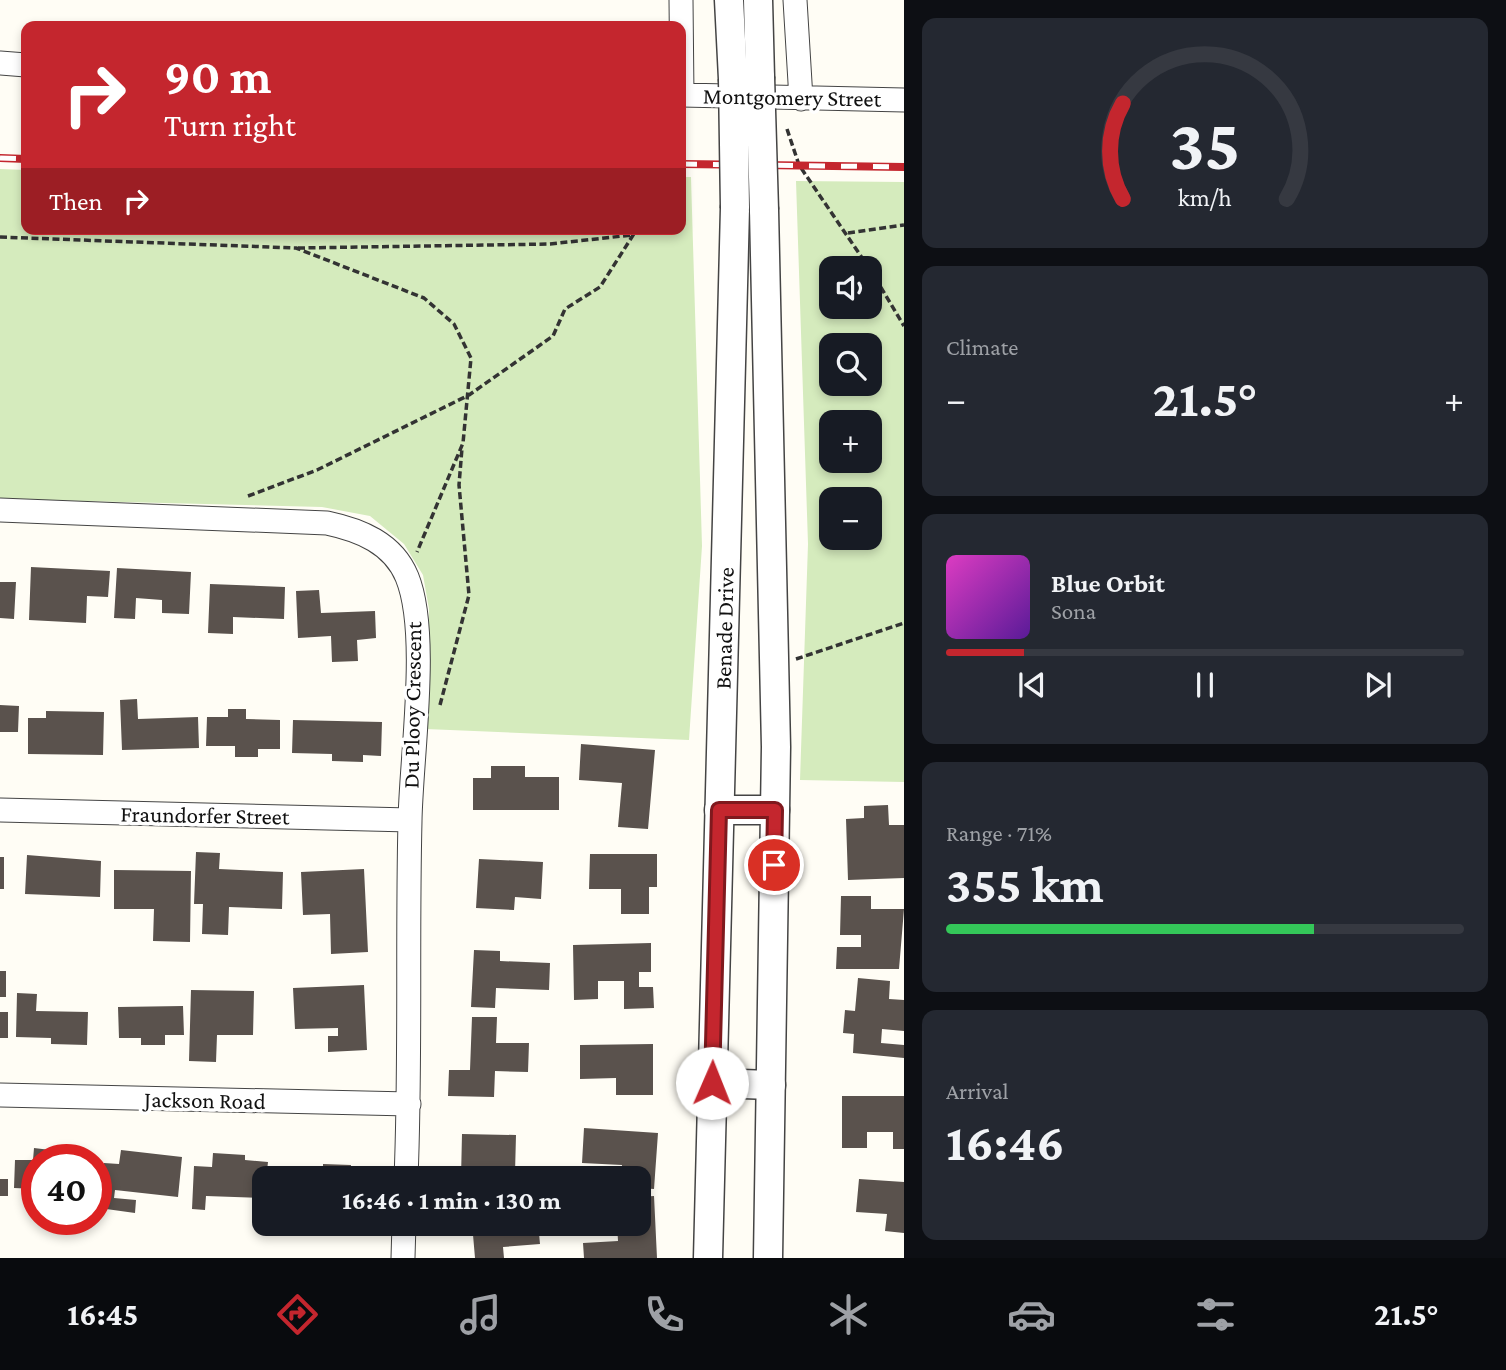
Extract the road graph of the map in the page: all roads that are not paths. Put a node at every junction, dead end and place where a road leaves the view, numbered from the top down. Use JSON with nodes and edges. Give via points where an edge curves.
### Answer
{"nodes":[{"id":1,"x":681,"y":0,"type":"edge"},
{"id":2,"x":729,"y":0,"type":"edge"},
{"id":3,"x":758,"y":0,"type":"edge"},
{"id":4,"x":795,"y":0,"type":"edge"},
{"id":5,"x":681,"y":21,"type":"edge"},
{"id":6,"x":0,"y":63,"type":"edge"},
{"id":7,"x":21,"y":65,"type":"edge"},
{"id":8,"x":756,"y":85,"type":"junction"},
{"id":9,"x":686,"y":94,"type":"edge"},
{"id":10,"x":801,"y":99,"type":"junction"},
{"id":11,"x":904,"y":100,"type":"edge"},
{"id":12,"x":0,"y":510,"type":"edge"},
{"id":13,"x":0,"y":810,"type":"edge"},
{"id":14,"x":719,"y":810,"type":"junction"},
{"id":15,"x":775,"y":810,"type":"junction"},
{"id":16,"x":410,"y":820,"type":"junction"},
{"id":17,"x":712,"y":1083,"type":"junction"},
{"id":18,"x":771,"y":1085,"type":"junction"},
{"id":19,"x":0,"y":1095,"type":"edge"},
{"id":20,"x":409,"y":1104,"type":"junction"},
{"id":21,"x":406,"y":1166,"type":"edge"},
{"id":22,"x":403,"y":1236,"type":"edge"},
{"id":23,"x":402,"y":1258,"type":"edge"},
{"id":24,"x":708,"y":1258,"type":"edge"},
{"id":25,"x":768,"y":1258,"type":"edge"}],
"edges":[{"from":1,"to":5,"type":"street"},
{"from":2,"to":8,"type":"street","name":"Benade Drive"},
{"from":3,"to":8,"type":"street","name":"Benade Drive"},
{"from":4,"to":10,"type":"street"},
{"from":6,"to":7,"type":"street"},
{"from":8,"to":9,"type":"street","name":"Montgomery Street"},
{"from":8,"to":10,"type":"street","name":"Montgomery Street"},
{"from":8,"to":14,"type":"street","name":"Benade Drive","bridge":true,"via":[[735,208]]},
{"from":8,"to":15,"type":"street","name":"Benade Drive","bridge":true,"via":[[764,210]]},
{"from":10,"to":11,"type":"street","name":"Montgomery Street"},
{"from":12,"to":16,"type":"street","name":"Du Plooy Crescent","via":[[327,523],[375,539],[407,577],[417,639]]},
{"from":13,"to":16,"type":"street","name":"Fraundorfer Street"},
{"from":14,"to":15,"type":"street"},
{"from":14,"to":17,"type":"street","name":"Benade Drive"},
{"from":15,"to":18,"type":"street","name":"Benade Drive"},
{"from":16,"to":20,"type":"street","name":"Du Plooy Crescent"},
{"from":17,"to":18,"type":"street"},
{"from":17,"to":24,"type":"street","name":"Benade Drive"},
{"from":18,"to":25,"type":"street","name":"Benade Drive"},
{"from":19,"to":20,"type":"street","name":"Jackson Road"},
{"from":20,"to":21,"type":"street","name":"Du Plooy Crescent"},
{"from":22,"to":23,"type":"street"}]}
